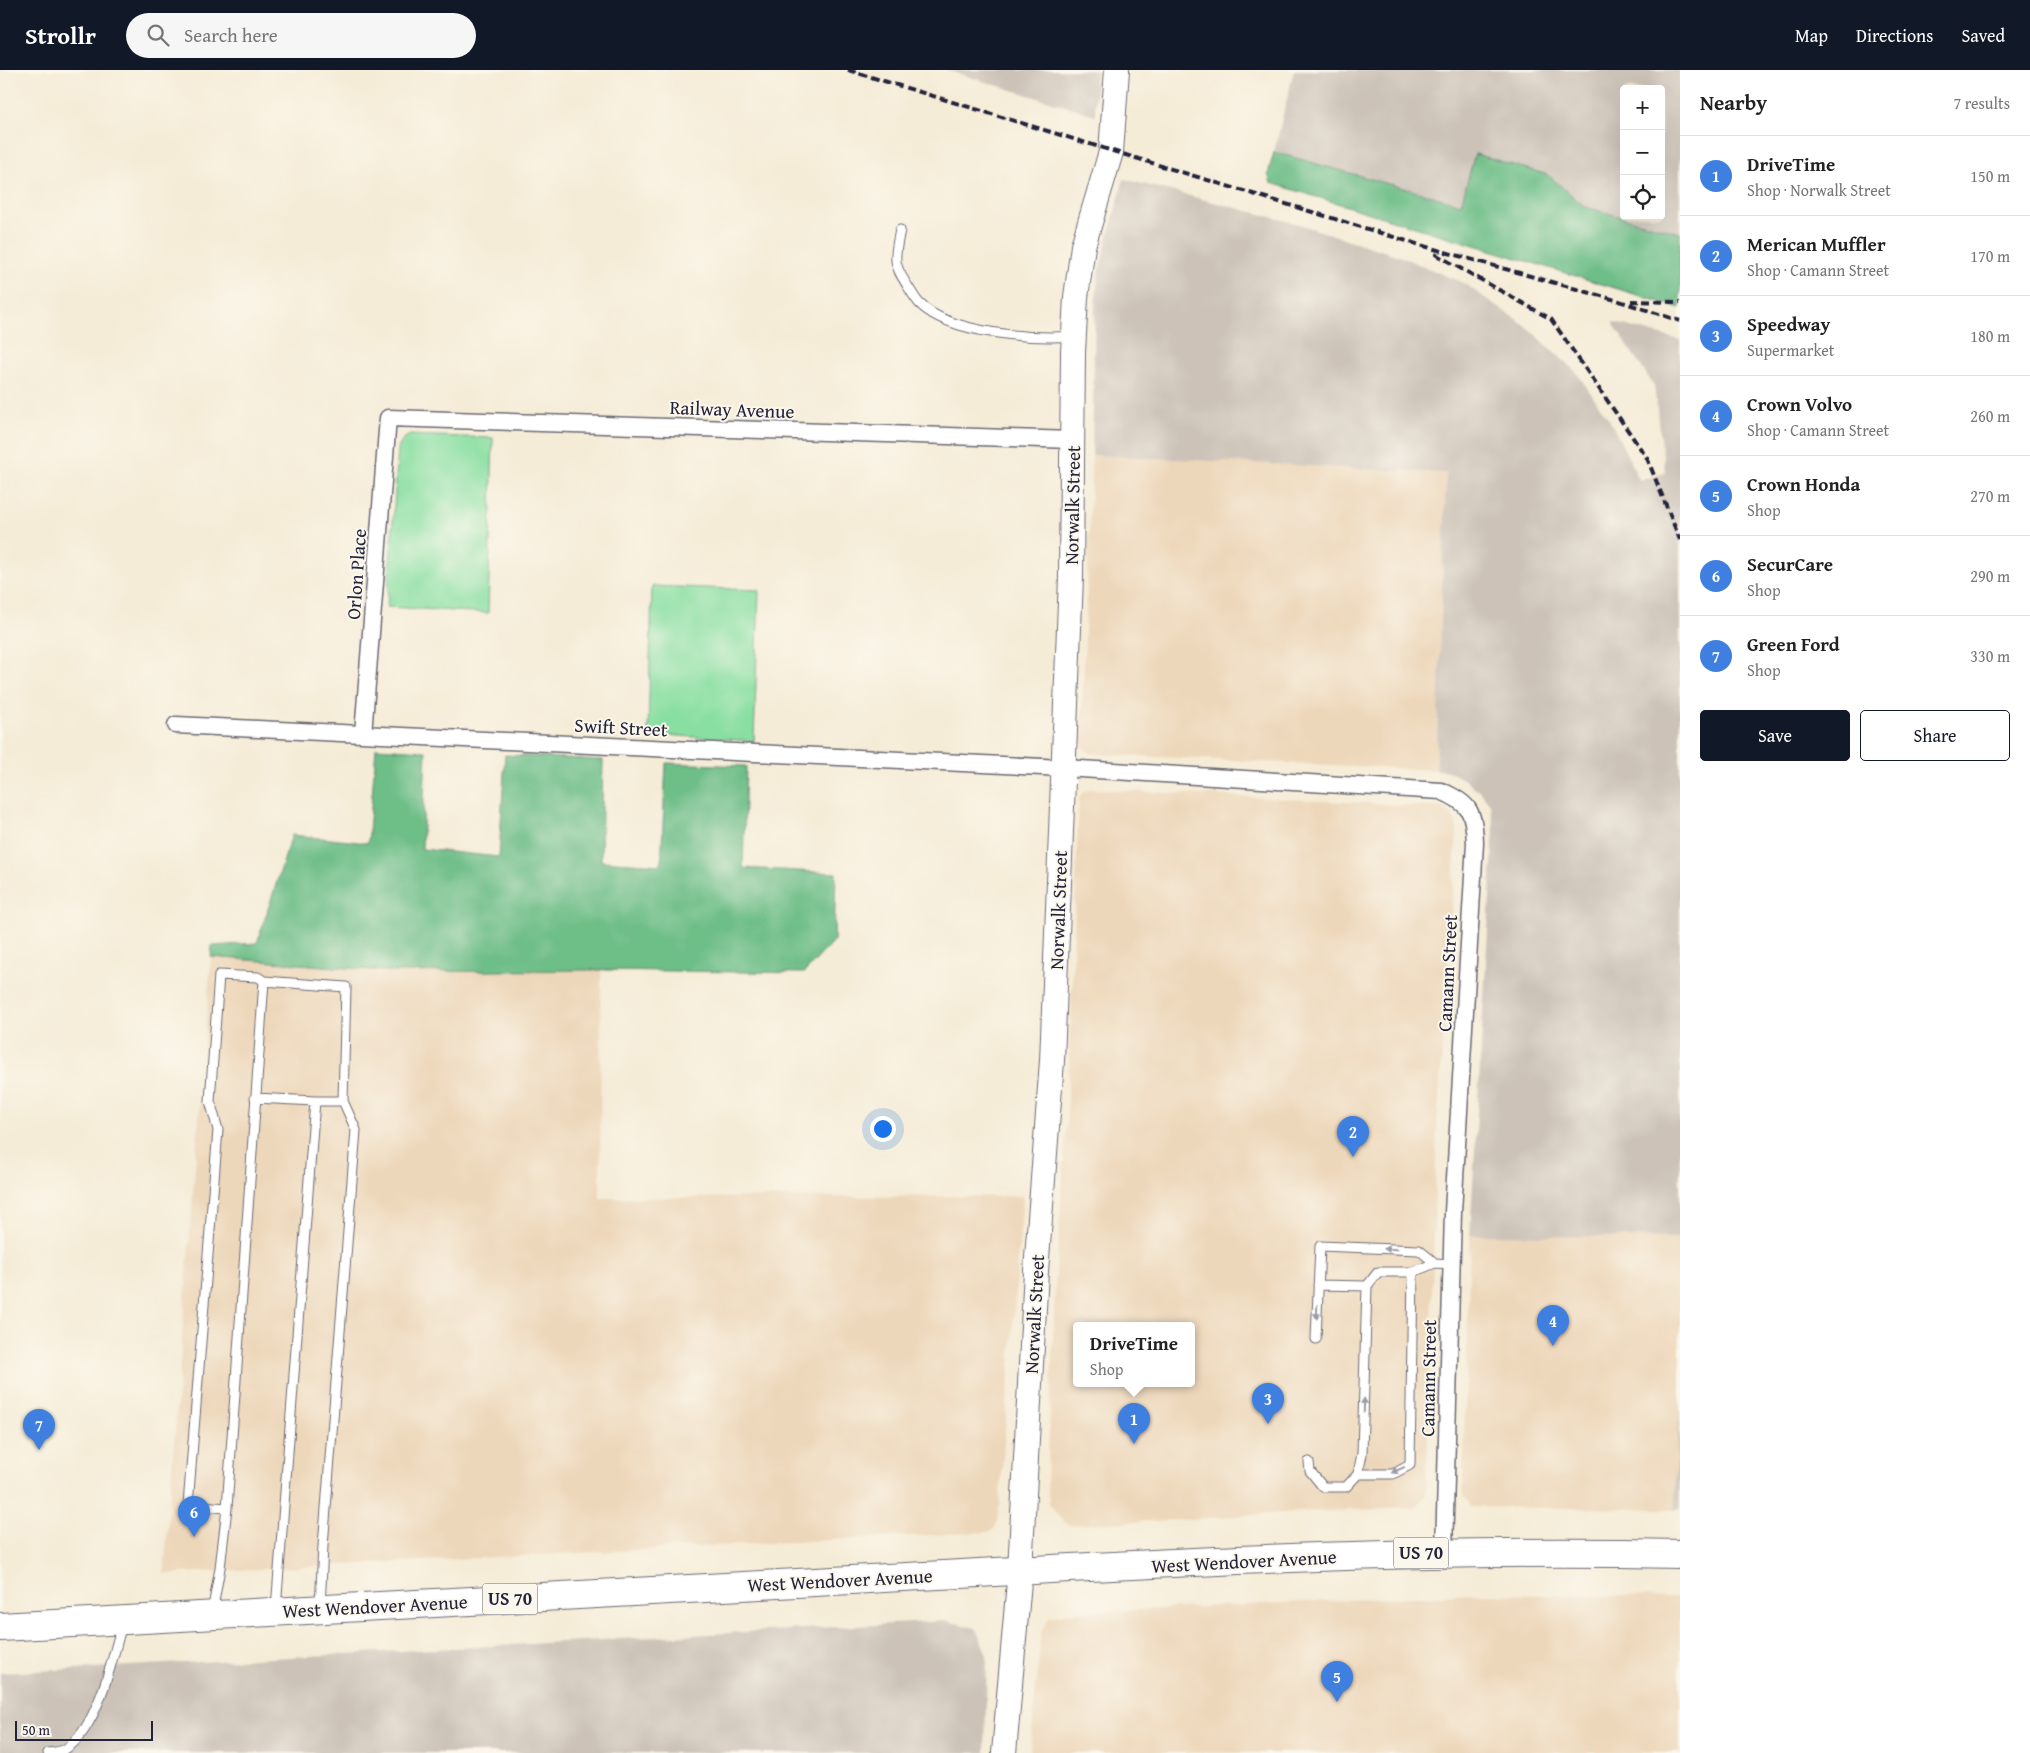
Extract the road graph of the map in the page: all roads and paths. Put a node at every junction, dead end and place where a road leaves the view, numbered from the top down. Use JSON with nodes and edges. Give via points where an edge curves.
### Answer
{"nodes":[{"id":1,"x":1117,"y":70,"type":"edge"},
{"id":2,"x":900,"y":230,"type":"dead end"},
{"id":3,"x":1074,"y":336,"type":"junction"},
{"id":4,"x":388,"y":418,"type":"joint"},
{"id":5,"x":1073,"y":440,"type":"junction"},
{"id":6,"x":176,"y":724,"type":"dead end"},
{"id":7,"x":363,"y":734,"type":"junction"},
{"id":8,"x":1064,"y":768,"type":"junction"},
{"id":9,"x":264,"y":981,"type":"junction"},
{"id":10,"x":254,"y":1098,"type":"junction"},
{"id":11,"x":315,"y":1100,"type":"junction"},
{"id":12,"x":343,"y":1101,"type":"junction"},
{"id":13,"x":1443,"y":1264,"type":"junction"},
{"id":14,"x":1413,"y":1272,"type":"junction"},
{"id":15,"x":1318,"y":1285,"type":"junction"},
{"id":16,"x":1366,"y":1286,"type":"junction"},
{"id":17,"x":1316,"y":1339,"type":"dead end"},
{"id":18,"x":1309,"y":1462,"type":"dead end"},
{"id":19,"x":1358,"y":1474,"type":"junction"},
{"id":20,"x":227,"y":1508,"type":"junction"},
{"id":21,"x":1444,"y":1552,"type":"junction"},
{"id":22,"x":1680,"y":1554,"type":"edge"},
{"id":23,"x":1020,"y":1570,"type":"junction"},
{"id":24,"x":320,"y":1609,"type":"junction"},
{"id":25,"x":276,"y":1612,"type":"junction"},
{"id":26,"x":211,"y":1615,"type":"junction"},
{"id":27,"x":123,"y":1621,"type":"junction"},
{"id":28,"x":0,"y":1628,"type":"edge"},
{"id":29,"x":48,"y":1753,"type":"edge"},
{"id":30,"x":1004,"y":1753,"type":"edge"}],
"edges":[{"from":1,"to":3,"type":"street","name":"Norwalk Street","via":[[1111,152],[1083,246]]},
{"from":2,"to":3,"type":"lane","via":[[896,260],[899,272],[920,304],[940,317],[960,326],[1022,336]]},
{"from":3,"to":5,"type":"street","name":"Norwalk Street"},
{"from":4,"to":5,"type":"street","name":"Railway Avenue"},
{"from":4,"to":7,"type":"street","name":"Orlon Place"},
{"from":5,"to":8,"type":"street","name":"Norwalk Street"},
{"from":6,"to":7,"type":"street","name":"Swift Street"},
{"from":7,"to":8,"type":"street","name":"Swift Street"},
{"from":8,"to":13,"type":"street","name":"Camann Street","via":[[1441,791],[1461,801],[1471,812],[1475,843]]},
{"from":8,"to":23,"type":"street","name":"Norwalk Street","via":[[1052,1061],[1036,1263]]},
{"from":9,"to":10,"type":"lane"},
{"from":9,"to":12,"type":"lane","via":[[346,987]]},
{"from":9,"to":20,"type":"lane","via":[[258,976],[219,975],[210,1101],[218,1130],[188,1505]]},
{"from":10,"to":11,"type":"lane"},
{"from":10,"to":20,"type":"lane"},
{"from":11,"to":12,"type":"lane"},
{"from":11,"to":25,"type":"lane"},
{"from":12,"to":24,"type":"lane","via":[[356,1130]]},
{"from":13,"to":14,"type":"lane"},
{"from":13,"to":15,"type":"lane","one_way":true,"via":[[1419,1250],[1320,1246]]},
{"from":13,"to":21,"type":"street","name":"Camann Street"},
{"from":14,"to":16,"type":"lane","via":[[1378,1272]]},
{"from":14,"to":19,"type":"lane","one_way":true,"via":[[1410,1465],[1393,1474]]},
{"from":15,"to":16,"type":"lane"},
{"from":15,"to":17,"type":"lane","one_way":true},
{"from":19,"to":16,"type":"lane","one_way":true,"via":[[1362,1454]]},
{"from":18,"to":19,"type":"lane","via":[[1310,1471],[1323,1487],[1346,1487]]},
{"from":20,"to":26,"type":"lane"},
{"from":21,"to":22,"type":"highway","name":"West Wendover Avenue","number":"US 70"},
{"from":21,"to":23,"type":"highway","name":"West Wendover Avenue","number":"US 70"},
{"from":23,"to":24,"type":"highway","name":"West Wendover Avenue","number":"US 70"},
{"from":23,"to":30,"type":"street","name":"Norwalk Street"},
{"from":24,"to":25,"type":"highway","name":"West Wendover Avenue","number":"US 70"},
{"from":25,"to":26,"type":"highway","name":"West Wendover Avenue","number":"US 70"},
{"from":26,"to":27,"type":"highway","name":"West Wendover Avenue","number":"US 70"},
{"from":27,"to":28,"type":"highway","name":"West Wendover Avenue","number":"US 70"},
{"from":27,"to":29,"type":"lane","via":[[105,1685],[83,1734],[65,1750]]}]}
